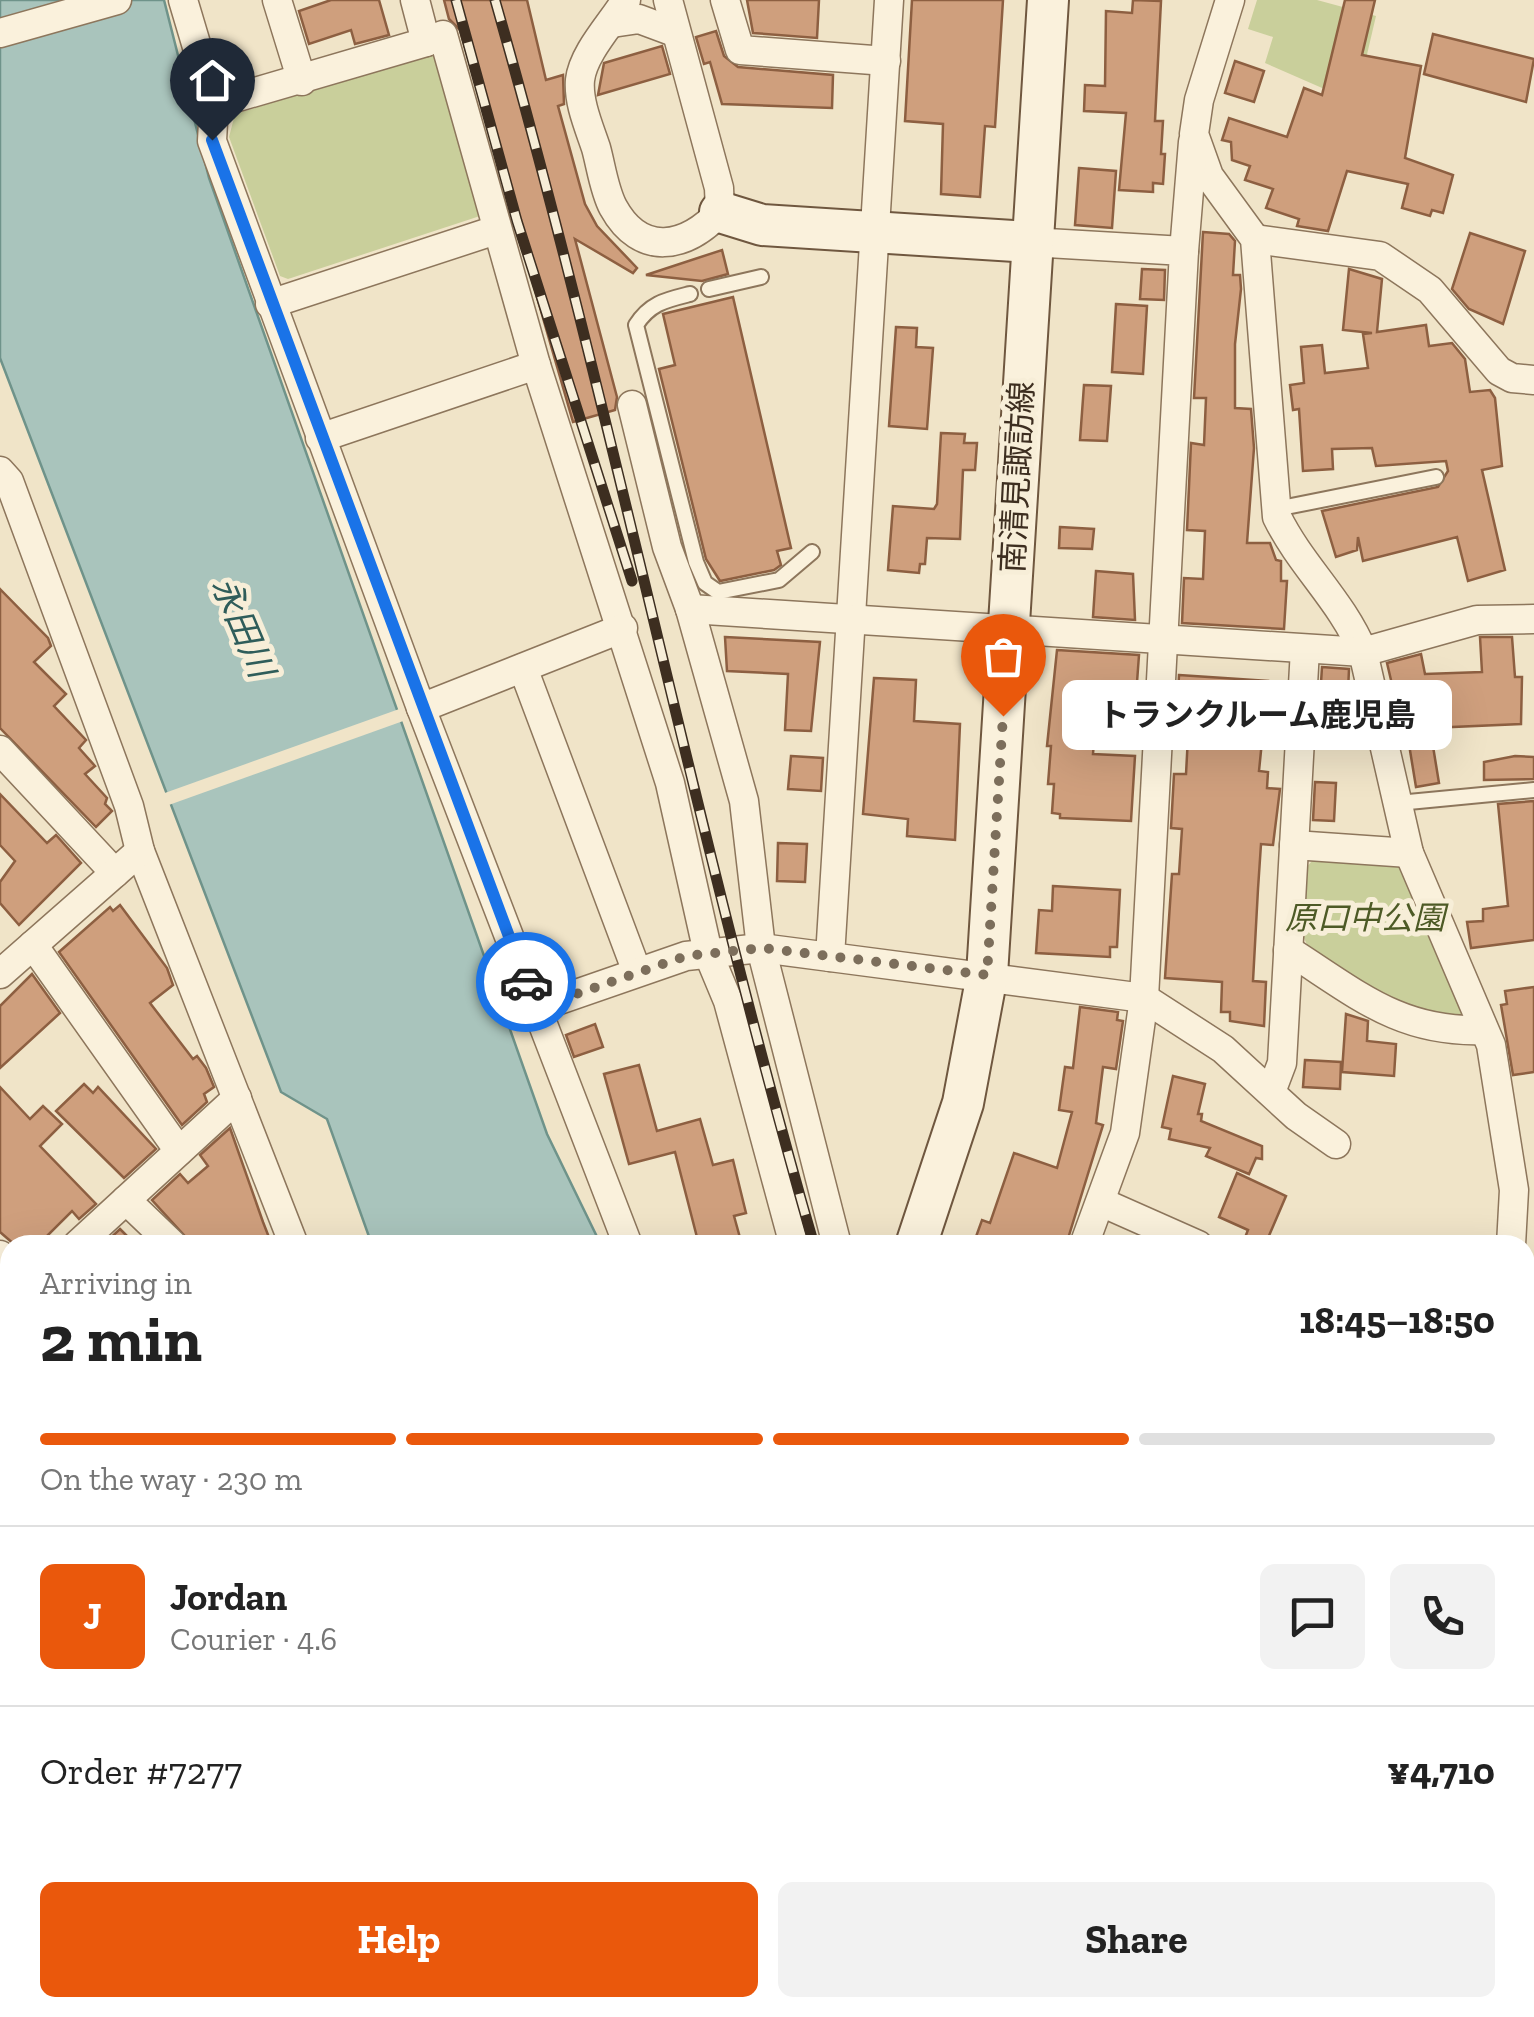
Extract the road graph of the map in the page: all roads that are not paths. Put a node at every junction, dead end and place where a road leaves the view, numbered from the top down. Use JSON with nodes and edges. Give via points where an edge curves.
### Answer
{"nodes":[{"id":1,"x":117,"y":0,"type":"edge"},
{"id":2,"x":184,"y":0,"type":"edge"},
{"id":3,"x":277,"y":0,"type":"edge"},
{"id":4,"x":414,"y":0,"type":"edge"},
{"id":5,"x":668,"y":0,"type":"edge"},
{"id":6,"x":726,"y":0,"type":"edge"},
{"id":7,"x":890,"y":0,"type":"edge"},
{"id":8,"x":1048,"y":0,"type":"edge"},
{"id":9,"x":1230,"y":0,"type":"edge"},
{"id":10,"x":619,"y":11,"type":"edge"},
{"id":11,"x":0,"y":32,"type":"edge"},
{"id":12,"x":674,"y":32,"type":"junction"},
{"id":13,"x":426,"y":42,"type":"junction"},
{"id":14,"x":886,"y":61,"type":"junction"},
{"id":15,"x":302,"y":81,"type":"junction"},
{"id":16,"x":214,"y":104,"type":"junction"},
{"id":17,"x":1194,"y":134,"type":"junction"},
{"id":18,"x":720,"y":212,"type":"junction"},
{"id":19,"x":496,"y":230,"type":"junction"},
{"id":20,"x":875,"y":232,"type":"junction"},
{"id":21,"x":1254,"y":239,"type":"junction"},
{"id":22,"x":1030,"y":242,"type":"junction"},
{"id":23,"x":1184,"y":250,"type":"junction"},
{"id":24,"x":761,"y":276,"type":"dead end"},
{"id":25,"x":709,"y":289,"type":"dead end"},
{"id":26,"x":690,"y":294,"type":"dead end"},
{"id":27,"x":270,"y":304,"type":"junction"},
{"id":28,"x":536,"y":365,"type":"junction"},
{"id":29,"x":1534,"y":380,"type":"edge"},
{"id":30,"x":632,"y":405,"type":"dead end"},
{"id":31,"x":320,"y":438,"type":"junction"},
{"id":32,"x":0,"y":471,"type":"edge"},
{"id":33,"x":1436,"y":477,"type":"dead end"},
{"id":34,"x":1276,"y":509,"type":"junction"},
{"id":35,"x":812,"y":552,"type":"dead end"},
{"id":36,"x":690,"y":610,"type":"junction"},
{"id":37,"x":852,"y":619,"type":"junction"},
{"id":38,"x":1534,"y":619,"type":"edge"},
{"id":39,"x":623,"y":628,"type":"junction"},
{"id":40,"x":1008,"y":630,"type":"junction"},
{"id":41,"x":1163,"y":640,"type":"junction"},
{"id":42,"x":1304,"y":649,"type":"junction"},
{"id":43,"x":1363,"y":652,"type":"junction"},
{"id":44,"x":523,"y":668,"type":"junction"},
{"id":45,"x":420,"y":708,"type":"junction"},
{"id":46,"x":0,"y":750,"type":"edge"},
{"id":47,"x":1534,"y":790,"type":"edge"},
{"id":48,"x":1398,"y":803,"type":"junction"},
{"id":49,"x":1294,"y":845,"type":"junction"},
{"id":50,"x":140,"y":851,"type":"junction"},
{"id":51,"x":1410,"y":853,"type":"junction"},
{"id":52,"x":115,"y":872,"type":"junction"},
{"id":53,"x":33,"y":945,"type":"junction"},
{"id":54,"x":762,"y":948,"type":"junction"},
{"id":55,"x":1288,"y":950,"type":"junction"},
{"id":56,"x":708,"y":954,"type":"junction"},
{"id":57,"x":830,"y":957,"type":"junction"},
{"id":58,"x":637,"y":972,"type":"junction"},
{"id":59,"x":0,"y":974,"type":"edge"},
{"id":60,"x":987,"y":975,"type":"junction"},
{"id":61,"x":1144,"y":998,"type":"junction"},
{"id":62,"x":536,"y":1008,"type":"junction"},
{"id":63,"x":1483,"y":1030,"type":"junction"},
{"id":64,"x":1270,"y":1092,"type":"junction"},
{"id":65,"x":237,"y":1098,"type":"junction"},
{"id":66,"x":1336,"y":1144,"type":"dead end"},
{"id":67,"x":179,"y":1151,"type":"junction"},
{"id":68,"x":1524,"y":1189,"type":"edge"},
{"id":69,"x":126,"y":1200,"type":"junction"},
{"id":70,"x":1101,"y":1202,"type":"junction"},
{"id":71,"x":87,"y":1235,"type":"edge"},
{"id":72,"x":163,"y":1235,"type":"edge"},
{"id":73,"x":290,"y":1235,"type":"edge"},
{"id":74,"x":624,"y":1235,"type":"edge"},
{"id":75,"x":791,"y":1235,"type":"edge"},
{"id":76,"x":834,"y":1235,"type":"edge"},
{"id":77,"x":919,"y":1235,"type":"edge"},
{"id":78,"x":1088,"y":1235,"type":"edge"},
{"id":79,"x":1175,"y":1235,"type":"edge"},
{"id":80,"x":1513,"y":1235,"type":"edge"}],
"edges":[{"from":1,"to":11,"type":"street"},
{"from":2,"to":16,"type":"street"},
{"from":3,"to":15,"type":"street"},
{"from":4,"to":13,"type":"street"},
{"from":5,"to":12,"type":"street"},
{"from":6,"to":14,"type":"street","via":[[740,50]]},
{"from":7,"to":14,"type":"street"},
{"from":8,"to":22,"type":"street","name":"南清見諏訪線"},
{"from":9,"to":17,"type":"street"},
{"from":10,"to":12,"type":"street"},
{"from":10,"to":18,"type":"street","via":[[580,78],[613,206],[630,228],[670,243],[701,232]]},
{"from":12,"to":18,"type":"street"},
{"from":13,"to":15,"type":"street"},
{"from":13,"to":19,"type":"street","via":[[443,34]]},
{"from":14,"to":20,"type":"street"},
{"from":15,"to":16,"type":"street"},
{"from":16,"to":27,"type":"street","via":[[212,140]]},
{"from":17,"to":21,"type":"street","via":[[1210,176]]},
{"from":17,"to":23,"type":"street"},
{"from":18,"to":20,"type":"street","via":[[762,225]]},
{"from":19,"to":27,"type":"street"},
{"from":19,"to":28,"type":"street"},
{"from":20,"to":22,"type":"street"},
{"from":20,"to":37,"type":"street"},
{"from":21,"to":29,"type":"street","via":[[1380,256],[1430,290],[1499,371]]},
{"from":21,"to":34,"type":"street"},
{"from":22,"to":23,"type":"street"},
{"from":22,"to":40,"type":"street","name":"南清見諏訪線"},
{"from":23,"to":41,"type":"street"},
{"from":24,"to":25,"type":"lane"},
{"from":26,"to":35,"type":"lane","via":[[660,301],[636,325],[705,583],[718,592],[779,580]]},
{"from":27,"to":31,"type":"street"},
{"from":28,"to":31,"type":"street"},
{"from":28,"to":39,"type":"street"},
{"from":30,"to":36,"type":"street"},
{"from":31,"to":45,"type":"street"},
{"from":32,"to":50,"type":"street","via":[[16,499]]},
{"from":33,"to":34,"type":"lane"},
{"from":34,"to":43,"type":"street","via":[[1289,543],[1350,620]]},
{"from":36,"to":37,"type":"street"},
{"from":36,"to":54,"type":"street","via":[[744,802]]},
{"from":37,"to":40,"type":"street"},
{"from":37,"to":57,"type":"street"},
{"from":38,"to":43,"type":"street","via":[[1476,620]]},
{"from":39,"to":44,"type":"street"},
{"from":39,"to":56,"type":"street","via":[[670,783]]},
{"from":40,"to":41,"type":"street"},
{"from":40,"to":60,"type":"street","name":"南清見諏訪線"},
{"from":41,"to":42,"type":"street"},
{"from":41,"to":61,"type":"street"},
{"from":42,"to":43,"type":"street"},
{"from":42,"to":49,"type":"street"},
{"from":43,"to":48,"type":"street"},
{"from":44,"to":45,"type":"street"},
{"from":44,"to":58,"type":"street"},
{"from":45,"to":62,"type":"street"},
{"from":46,"to":52,"type":"street"},
{"from":47,"to":48,"type":"lane"},
{"from":48,"to":51,"type":"street"},
{"from":49,"to":51,"type":"street"},
{"from":49,"to":55,"type":"street"},
{"from":50,"to":52,"type":"street"},
{"from":50,"to":65,"type":"street"},
{"from":51,"to":63,"type":"street"},
{"from":52,"to":53,"type":"street"},
{"from":53,"to":59,"type":"street"},
{"from":53,"to":67,"type":"street"},
{"from":54,"to":56,"type":"street"},
{"from":54,"to":57,"type":"street"},
{"from":54,"to":76,"type":"street"},
{"from":55,"to":63,"type":"street","via":[[1413,1024],[1444,1032]]},
{"from":55,"to":64,"type":"street","via":[[1282,1063]]},
{"from":56,"to":58,"type":"street"},
{"from":56,"to":75,"type":"street","via":[[728,1001]]},
{"from":57,"to":60,"type":"street"},
{"from":58,"to":62,"type":"street"},
{"from":60,"to":61,"type":"street"},
{"from":60,"to":77,"type":"street","name":"南清見諏訪線","via":[[962,1103]]},
{"from":61,"to":64,"type":"street","via":[[1223,1049]]},
{"from":61,"to":70,"type":"street","via":[[1124,1133]]},
{"from":62,"to":74,"type":"street"},
{"from":63,"to":68,"type":"street"},
{"from":64,"to":66,"type":"street"},
{"from":65,"to":67,"type":"street"},
{"from":65,"to":73,"type":"street"},
{"from":67,"to":69,"type":"street"},
{"from":68,"to":80,"type":"street"},
{"from":69,"to":71,"type":"street"},
{"from":69,"to":72,"type":"street"},
{"from":70,"to":78,"type":"street"},
{"from":70,"to":79,"type":"street"}]}
